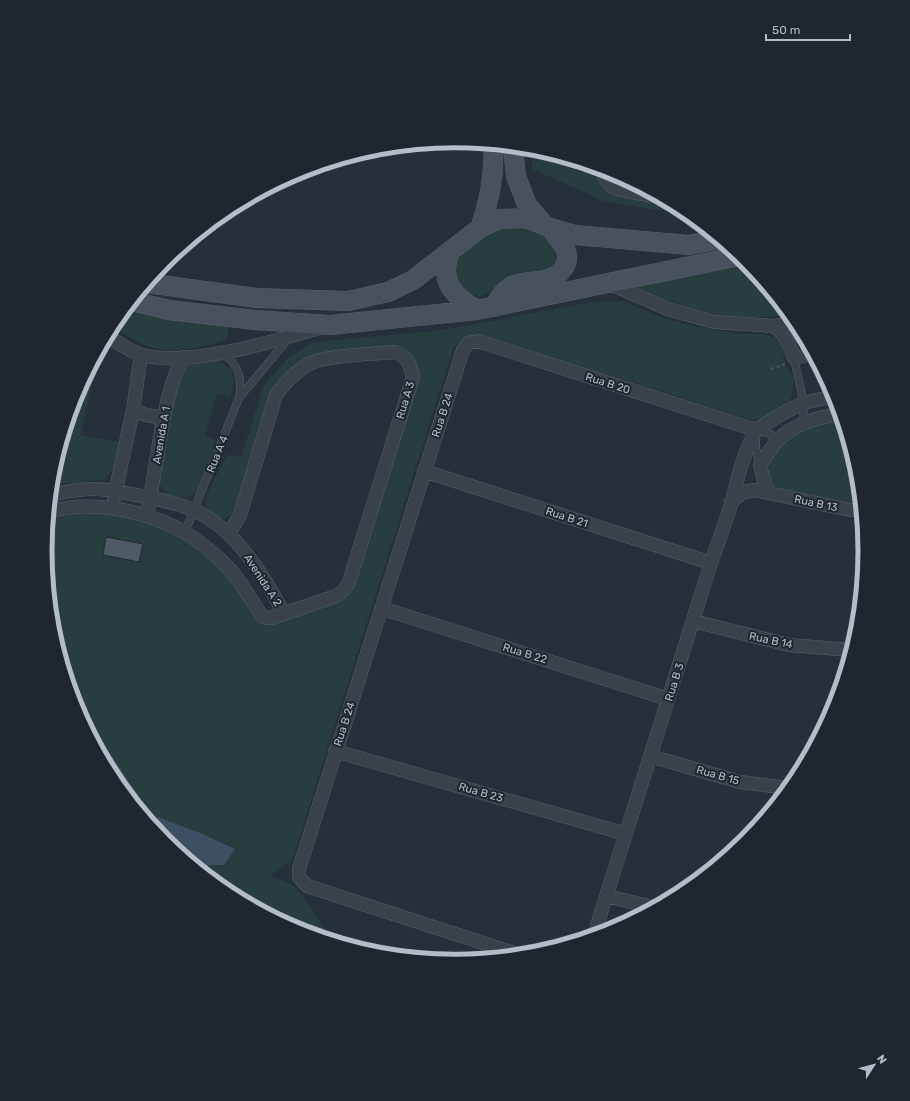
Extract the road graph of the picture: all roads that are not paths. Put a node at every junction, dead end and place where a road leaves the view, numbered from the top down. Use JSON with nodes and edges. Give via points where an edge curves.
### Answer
{"nodes":[{"id":1,"x":492,"y":149,"type":"edge"},
{"id":2,"x":514,"y":152,"type":"edge"},
{"id":3,"x":603,"y":176,"type":"edge"},
{"id":4,"x":642,"y":194,"type":"edge"},
{"id":5,"x":547,"y":227,"type":"junction"},
{"id":6,"x":480,"y":228,"type":"junction"},
{"id":7,"x":712,"y":240,"type":"edge"},
{"id":8,"x":450,"y":251,"type":"junction"},
{"id":9,"x":731,"y":258,"type":"edge"},
{"id":10,"x":608,"y":283,"type":"junction"},
{"id":11,"x":153,"y":284,"type":"edge"},
{"id":12,"x":137,"y":302,"type":"edge"},
{"id":13,"x":486,"y":309,"type":"junction"},
{"id":14,"x":788,"y":324,"type":"edge"},
{"id":15,"x":330,"y":325,"type":"junction"},
{"id":16,"x":774,"y":326,"type":"junction"},
{"id":17,"x":289,"y":337,"type":"junction"},
{"id":18,"x":112,"y":339,"type":"edge"},
{"id":19,"x":462,"y":350,"type":"joint"},
{"id":20,"x":219,"y":353,"type":"junction"},
{"id":21,"x":141,"y":355,"type":"junction"},
{"id":22,"x":807,"y":355,"type":"edge"},
{"id":23,"x":183,"y":357,"type":"junction"},
{"id":24,"x":794,"y":358,"type":"junction"},
{"id":25,"x":239,"y":398,"type":"junction"},
{"id":26,"x":828,"y":398,"type":"edge"},
{"id":27,"x":803,"y":403,"type":"junction"},
{"id":28,"x":133,"y":410,"type":"junction"},
{"id":29,"x":834,"y":414,"type":"edge"},
{"id":30,"x":163,"y":418,"type":"junction"},
{"id":31,"x":803,"y":423,"type":"junction"},
{"id":32,"x":756,"y":430,"type":"junction"},
{"id":33,"x":778,"y":440,"type":"junction"},
{"id":34,"x":760,"y":465,"type":"junction"},
{"id":35,"x":424,"y":471,"type":"junction"},
{"id":36,"x":116,"y":491,"type":"junction"},
{"id":37,"x":770,"y":493,"type":"junction"},
{"id":38,"x":56,"y":494,"type":"edge"},
{"id":39,"x":150,"y":497,"type":"junction"},
{"id":40,"x":731,"y":502,"type":"junction"},
{"id":41,"x":112,"y":509,"type":"junction"},
{"id":42,"x":194,"y":510,"type":"junction"},
{"id":43,"x":856,"y":510,"type":"edge"},
{"id":44,"x":54,"y":511,"type":"edge"},
{"id":45,"x":146,"y":516,"type":"junction"},
{"id":46,"x":185,"y":532,"type":"junction"},
{"id":47,"x":229,"y":534,"type":"junction"},
{"id":48,"x":711,"y":563,"type":"junction"},
{"id":49,"x":381,"y":608,"type":"junction"},
{"id":50,"x":284,"y":614,"type":"junction"},
{"id":51,"x":692,"y":621,"type":"junction"},
{"id":52,"x":845,"y":650,"type":"edge"},
{"id":53,"x":668,"y":699,"type":"junction"},
{"id":54,"x":335,"y":751,"type":"junction"},
{"id":55,"x":650,"y":756,"type":"junction"},
{"id":56,"x":781,"y":787,"type":"edge"},
{"id":57,"x":626,"y":834,"type":"junction"},
{"id":58,"x":606,"y":896,"type":"junction"},
{"id":59,"x":646,"y":905,"type":"edge"},
{"id":60,"x":596,"y":928,"type":"edge"},
{"id":61,"x":506,"y":950,"type":"edge"}],
"edges":[{"from":1,"to":6,"type":"street","via":[[493,178]]},
{"from":2,"to":5,"type":"street","via":[[516,176],[528,204]]},
{"from":3,"to":4,"type":"street","via":[[614,188]]},
{"from":5,"to":6,"type":"street","via":[[526,218],[500,219]]},
{"from":5,"to":7,"type":"street","via":[[575,235],[689,245]]},
{"from":5,"to":13,"type":"street","via":[[565,249],[566,260],[563,270],[547,280],[512,286]]},
{"from":6,"to":8,"type":"street"},
{"from":8,"to":11,"type":"street","via":[[407,283],[388,292],[348,301],[257,298]]},
{"from":8,"to":13,"type":"street","via":[[446,269],[448,283],[455,295]]},
{"from":9,"to":10,"type":"street"},
{"from":10,"to":13,"type":"street"},
{"from":10,"to":16,"type":"street","via":[[668,309],[714,322]]},
{"from":12,"to":15,"type":"street","via":[[169,310]]},
{"from":13,"to":15,"type":"street"},
{"from":14,"to":16,"type":"street"},
{"from":15,"to":17,"type":"street"},
{"from":16,"to":24,"type":"street","via":[[784,334]]},
{"from":17,"to":20,"type":"street"},
{"from":17,"to":25,"type":"lane","name":"Rua A 4"},
{"from":18,"to":21,"type":"street"},
{"from":19,"to":32,"type":"street","name":"Rua B 20","via":[[468,343],[478,341]]},
{"from":19,"to":35,"type":"street","name":"Rua B 24"},
{"from":20,"to":23,"type":"street"},
{"from":20,"to":25,"type":"lane","name":"Rua A 4","via":[[237,368],[241,384]]},
{"from":21,"to":23,"type":"street"},
{"from":21,"to":28,"type":"street"},
{"from":22,"to":24,"type":"street"},
{"from":23,"to":30,"type":"street","name":"Avenida A 1","via":[[176,369]]},
{"from":24,"to":27,"type":"lane"},
{"from":25,"to":42,"type":"lane","name":"Rua A 4"},
{"from":26,"to":27,"type":"street"},
{"from":27,"to":31,"type":"lane"},
{"from":27,"to":32,"type":"street"},
{"from":28,"to":30,"type":"street"},
{"from":28,"to":36,"type":"street"},
{"from":29,"to":31,"type":"street"},
{"from":30,"to":39,"type":"street","name":"Avenida A 1"},
{"from":31,"to":33,"type":"street"},
{"from":32,"to":33,"type":"lane","via":[[770,434]]},
{"from":32,"to":34,"type":"lane","via":[[756,448]]},
{"from":32,"to":40,"type":"street","name":"Rua B 3","via":[[750,441]]},
{"from":33,"to":34,"type":"street"},
{"from":34,"to":37,"type":"street","via":[[765,485]]},
{"from":35,"to":48,"type":"street","name":"Rua B 21"},
{"from":35,"to":49,"type":"street","name":"Rua B 24"},
{"from":36,"to":38,"type":"street","name":"Avenida A 2","via":[[92,489]]},
{"from":36,"to":39,"type":"street","name":"Avenida A 2"},
{"from":36,"to":41,"type":"street"},
{"from":37,"to":40,"type":"street","name":"Rua B 13","via":[[748,491]]},
{"from":37,"to":43,"type":"street","name":"Rua B 13"},
{"from":39,"to":42,"type":"street","name":"Avenida A 2"},
{"from":39,"to":45,"type":"street","name":"Avenida A 1"},
{"from":40,"to":48,"type":"street","name":"Rua B 3"},
{"from":41,"to":44,"type":"street","name":"Avenida A 2","via":[[82,507]]},
{"from":41,"to":45,"type":"street","name":"Avenida A 2"},
{"from":42,"to":46,"type":"lane","name":"Rua A 4"},
{"from":42,"to":47,"type":"street","name":"Avenida A 2"},
{"from":45,"to":46,"type":"street","name":"Avenida A 2"},
{"from":46,"to":50,"type":"street","name":"Avenida A 2","via":[[224,562],[241,582],[262,616],[271,618]]},
{"from":47,"to":50,"type":"street","name":"Avenida A 2","via":[[263,576]]},
{"from":47,"to":50,"type":"street","name":"Rua A 3","via":[[240,515],[276,395],[289,378],[308,364],[330,359],[395,352],[404,357],[411,366],[413,377],[349,582],[336,596]]},
{"from":48,"to":51,"type":"street","name":"Rua B 3"},
{"from":49,"to":53,"type":"street","name":"Rua B 22"},
{"from":49,"to":54,"type":"street","name":"Rua B 24"},
{"from":51,"to":52,"type":"street","name":"Rua B 14","via":[[789,645]]},
{"from":51,"to":53,"type":"street","name":"Rua B 3"},
{"from":53,"to":55,"type":"street","name":"Rua B 3"},
{"from":54,"to":57,"type":"street","name":"Rua B 23"},
{"from":54,"to":61,"type":"street","name":"Rua B 24","via":[[299,869],[300,877],[307,886]]},
{"from":55,"to":56,"type":"street","name":"Rua B 15","via":[[740,782]]},
{"from":55,"to":57,"type":"street","name":"Rua B 3"},
{"from":57,"to":58,"type":"street","name":"Rua B 3"},
{"from":58,"to":59,"type":"street"},
{"from":58,"to":60,"type":"street","name":"Rua B 3"}]}
